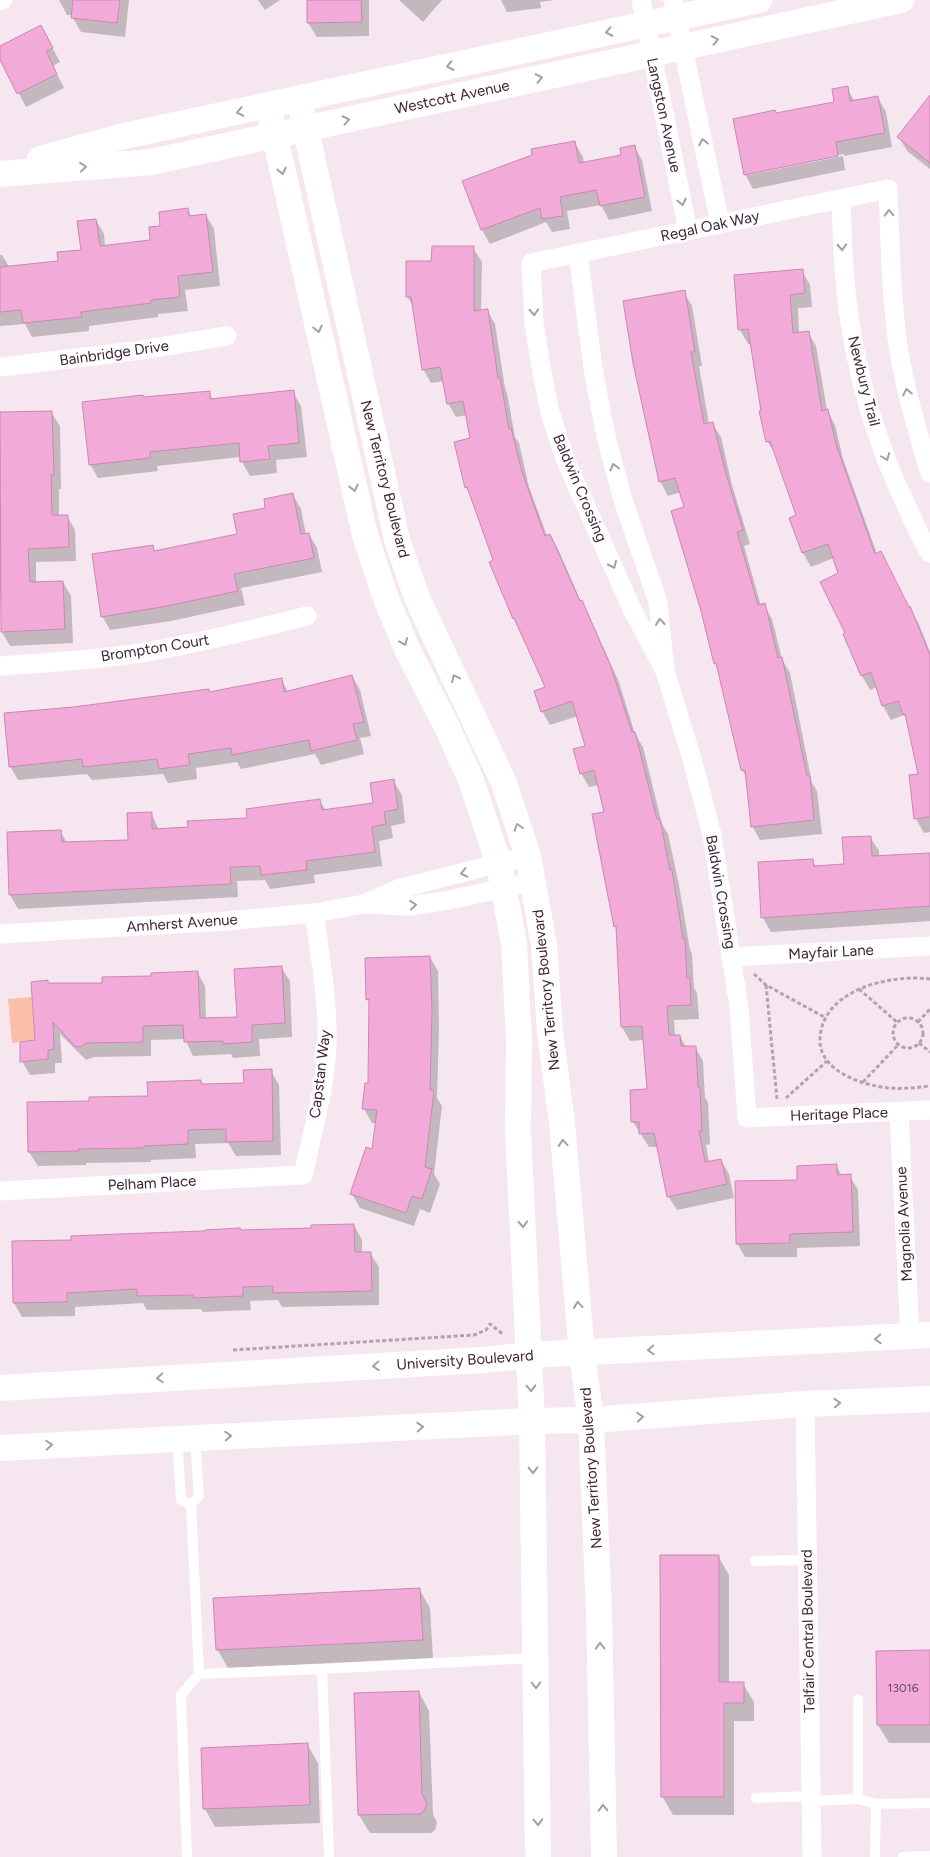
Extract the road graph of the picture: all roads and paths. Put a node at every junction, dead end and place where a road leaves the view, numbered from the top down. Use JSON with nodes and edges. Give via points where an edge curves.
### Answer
{"nodes":[{"id":1,"x":759,"y":0,"type":"edge"},
{"id":2,"x":900,"y":0,"type":"edge"},
{"id":3,"x":675,"y":9,"type":"edge"},
{"id":4,"x":643,"y":12,"type":"edge"},
{"id":5,"x":682,"y":47,"type":"junction"},
{"id":6,"x":651,"y":54,"type":"junction"},
{"id":7,"x":298,"y":99,"type":"junction"},
{"id":8,"x":268,"y":106,"type":"junction"},
{"id":9,"x":305,"y":129,"type":"junction"},
{"id":10,"x":274,"y":136,"type":"junction"},
{"id":11,"x":0,"y":170,"type":"edge"},
{"id":12,"x":0,"y":174,"type":"edge"},
{"id":13,"x":841,"y":199,"type":"junction"},
{"id":14,"x":720,"y":224,"type":"junction"},
{"id":15,"x":688,"y":230,"type":"junction"},
{"id":16,"x":578,"y":253,"type":"junction"},
{"id":17,"x":531,"y":263,"type":"joint"},
{"id":18,"x":227,"y":336,"type":"dead end"},
{"id":19,"x":0,"y":367,"type":"edge"},
{"id":20,"x":930,"y":473,"type":"edge"},
{"id":21,"x":930,"y":553,"type":"edge"},
{"id":22,"x":307,"y":616,"type":"dead end"},
{"id":23,"x":0,"y":666,"type":"edge"},
{"id":24,"x":665,"y":671,"type":"junction"},
{"id":25,"x":528,"y":856,"type":"junction"},
{"id":26,"x":499,"y":864,"type":"junction"},
{"id":27,"x":532,"y":882,"type":"junction"},
{"id":28,"x":504,"y":889,"type":"junction"},
{"id":29,"x":364,"y":904,"type":"junction"},
{"id":30,"x":314,"y":912,"type":"junction"},
{"id":31,"x":0,"y":934,"type":"edge"},
{"id":32,"x":930,"y":946,"type":"edge"},
{"id":33,"x":733,"y":957,"type":"junction"},
{"id":34,"x":930,"y":979,"type":"edge"},
{"id":35,"x":766,"y":985,"type":"junction"},
{"id":36,"x":860,"y":989,"type":"junction"},
{"id":37,"x":930,"y":1009,"type":"edge"},
{"id":38,"x":826,"y":1018,"type":"junction"},
{"id":39,"x":918,"y":1022,"type":"junction"},
{"id":40,"x":898,"y":1023,"type":"junction"},
{"id":41,"x":919,"y":1043,"type":"junction"},
{"id":42,"x":899,"y":1044,"type":"junction"},
{"id":43,"x":930,"y":1052,"type":"edge"},
{"id":44,"x":827,"y":1061,"type":"junction"},
{"id":45,"x":862,"y":1083,"type":"junction"},
{"id":46,"x":930,"y":1086,"type":"edge"},
{"id":47,"x":930,"y":1110,"type":"edge"},
{"id":48,"x":898,"y":1112,"type":"junction"},
{"id":49,"x":747,"y":1118,"type":"joint"},
{"id":50,"x":303,"y":1175,"type":"joint"},
{"id":51,"x":0,"y":1191,"type":"edge"},
{"id":52,"x":920,"y":1336,"type":"edge"},
{"id":53,"x":582,"y":1354,"type":"junction"},
{"id":54,"x":530,"y":1355,"type":"junction"},
{"id":55,"x":31,"y":1386,"type":"junction"},
{"id":56,"x":0,"y":1388,"type":"edge"},
{"id":57,"x":930,"y":1399,"type":"edge"},
{"id":58,"x":0,"y":1402,"type":"edge"},
{"id":59,"x":805,"y":1404,"type":"junction"},
{"id":60,"x":592,"y":1420,"type":"junction"},
{"id":61,"x":532,"y":1421,"type":"junction"},
{"id":62,"x":186,"y":1439,"type":"junction"},
{"id":63,"x":0,"y":1448,"type":"edge"},
{"id":64,"x":191,"y":1504,"type":"junction"},
{"id":65,"x":807,"y":1560,"type":"junction"},
{"id":66,"x":756,"y":1562,"type":"dead end"},
{"id":67,"x":535,"y":1658,"type":"junction"},
{"id":68,"x":322,"y":1669,"type":"junction"},
{"id":69,"x":198,"y":1674,"type":"junction"},
{"id":70,"x":858,"y":1700,"type":"dead end"},
{"id":71,"x":756,"y":1798,"type":"dead end"},
{"id":72,"x":811,"y":1799,"type":"junction"},
{"id":73,"x":858,"y":1799,"type":"junction"},
{"id":74,"x":930,"y":1803,"type":"edge"},
{"id":75,"x":876,"y":1804,"type":"junction"},
{"id":76,"x":930,"y":1856,"type":"edge"},
{"id":77,"x":187,"y":1857,"type":"edge"},
{"id":78,"x":329,"y":1857,"type":"edge"},
{"id":79,"x":538,"y":1857,"type":"edge"},
{"id":80,"x":604,"y":1857,"type":"edge"},
{"id":81,"x":812,"y":1857,"type":"edge"},
{"id":82,"x":875,"y":1857,"type":"edge"},
{"id":83,"x":903,"y":1857,"type":"edge"}],
"edges":[{"from":1,"to":3,"type":"street","name":"Westcott Avenue"},
{"from":5,"to":2,"type":"street","name":"Westcott Avenue","one_way":true},
{"from":3,"to":4,"type":"street","name":"Westcott Avenue"},
{"from":3,"to":5,"type":"street"},
{"from":4,"to":6,"type":"street","name":"Langston Avenue"},
{"from":4,"to":7,"type":"street","name":"Westcott Avenue","one_way":true},
{"from":5,"to":6,"type":"street","name":"Westcott Avenue"},
{"from":14,"to":5,"type":"street","one_way":true},
{"from":9,"to":6,"type":"street","name":"Westcott Avenue","one_way":true},
{"from":6,"to":15,"type":"street","name":"Langston Avenue","one_way":true},
{"from":7,"to":8,"type":"street","name":"Westcott Avenue"},
{"from":7,"to":9,"type":"street","name":"New Territory Boulevard"},
{"from":8,"to":10,"type":"street","name":"New Territory Boulevard"},
{"from":8,"to":11,"type":"street","name":"Westcott Avenue","one_way":true,"via":[[124,136]]},
{"from":9,"to":10,"type":"street","name":"Westcott Avenue"},
{"from":25,"to":9,"type":"street","name":"New Territory Boulevard","one_way":true,"via":[[504,783],[417,598],[397,540]]},
{"from":12,"to":10,"type":"street","name":"Westcott Avenue","one_way":true,"via":[[151,162]]},
{"from":10,"to":26,"type":"street","name":"New Territory Boulevard","one_way":true,"via":[[365,535],[407,649],[471,780]]},
{"from":13,"to":14,"type":"street","name":"Regal Oak Way"},
{"from":20,"to":13,"type":"street","name":"Regal Oak Way","one_way":true,"via":[[907,395],[898,346],[888,189]]},
{"from":13,"to":21,"type":"street","name":"Newbury Trail","one_way":true,"via":[[848,309],[858,363],[879,437],[899,489]]},
{"from":14,"to":15,"type":"street","name":"Regal Oak Way"},
{"from":15,"to":16,"type":"street","name":"Regal Oak Way"},
{"from":16,"to":17,"type":"street","name":"Regal Oak Way"},
{"from":24,"to":16,"type":"street","name":"Baldwin Crossing","one_way":true,"via":[[658,602],[623,500],[607,440],[594,375]]},
{"from":17,"to":24,"type":"street","name":"Baldwin Crossing","one_way":true,"via":[[534,323],[541,367],[550,412],[565,459],[632,608]]},
{"from":18,"to":19,"type":"street","name":"Bainbridge Drive"},
{"from":22,"to":23,"type":"street","name":"Brompton Court","via":[[140,653]]},
{"from":24,"to":33,"type":"street","name":"Baldwin Crossing","via":[[712,835]]},
{"from":25,"to":26,"type":"street","name":"Amherst Avenue"},
{"from":25,"to":27,"type":"street","name":"New Territory Boulevard"},
{"from":26,"to":28,"type":"street","name":"New Territory Boulevard"},
{"from":26,"to":29,"type":"street","name":"Amherst Avenue","one_way":true,"via":[[398,889]]},
{"from":27,"to":28,"type":"street","name":"Amherst Avenue"},
{"from":53,"to":27,"type":"street","name":"New Territory Boulevard","one_way":true,"via":[[544,944]]},
{"from":29,"to":28,"type":"street","name":"Amherst Avenue","one_way":true,"via":[[409,906]]},
{"from":28,"to":54,"type":"street","name":"New Territory Boulevard","one_way":true,"via":[[514,943],[519,1040],[518,1131]]},
{"from":29,"to":30,"type":"street","name":"Amherst Avenue"},
{"from":30,"to":31,"type":"street","name":"Amherst Avenue","via":[[227,921]]},
{"from":30,"to":50,"type":"street","name":"Capstan Way","via":[[326,1008],[327,1044]]},
{"from":32,"to":33,"type":"street","name":"Mayfair Lane"},
{"from":33,"to":35,"type":"path"},
{"from":33,"to":49,"type":"street","name":"Baldwin Crossing"},
{"from":34,"to":36,"type":"path","via":[[904,978]]},
{"from":35,"to":38,"type":"path"},
{"from":35,"to":44,"type":"path","via":[[778,1104]]},
{"from":36,"to":38,"type":"path","via":[[842,999]]},
{"from":36,"to":40,"type":"path"},
{"from":37,"to":39,"type":"path"},
{"from":38,"to":44,"type":"path","via":[[820,1040]]},
{"from":39,"to":40,"type":"path","via":[[906,1018]]},
{"from":39,"to":41,"type":"path","via":[[923,1030]]},
{"from":40,"to":42,"type":"path","via":[[894,1036]]},
{"from":41,"to":42,"type":"path","via":[[912,1048]]},
{"from":41,"to":43,"type":"path"},
{"from":42,"to":45,"type":"path"},
{"from":44,"to":45,"type":"path","via":[[836,1070]]},
{"from":45,"to":46,"type":"path","via":[[888,1088]]},
{"from":47,"to":48,"type":"street","name":"Heritage Place"},
{"from":48,"to":49,"type":"street","name":"Heritage Place"},
{"from":48,"to":52,"type":"street","name":"Magnolia Avenue"},
{"from":50,"to":51,"type":"street","name":"Pelham Place"},
{"from":52,"to":53,"type":"street","name":"University Boulevard","one_way":true},
{"from":53,"to":54,"type":"street","name":"University Boulevard"},
{"from":53,"to":60,"type":"street","name":"New Territory Boulevard"},
{"from":54,"to":55,"type":"street","name":"University Boulevard","one_way":true},
{"from":54,"to":61,"type":"street","name":"New Territory Boulevard","one_way":true},
{"from":55,"to":56,"type":"street","name":"University Boulevard"},
{"from":55,"to":58,"type":"street"},
{"from":59,"to":57,"type":"street","one_way":true},
{"from":60,"to":59,"type":"street","one_way":true},
{"from":59,"to":65,"type":"street","name":"Telfair Central Boulevard"},
{"from":60,"to":61,"type":"street"},
{"from":80,"to":60,"type":"street","name":"New Territory Boulevard","one_way":true},
{"from":62,"to":61,"type":"street","one_way":true},
{"from":61,"to":67,"type":"street","name":"New Territory Boulevard","one_way":true},
{"from":63,"to":62,"type":"street","one_way":true},
{"from":62,"to":64,"type":"lane","via":[[198,1496]]},
{"from":62,"to":64,"type":"lane","via":[[181,1500]]},
{"from":64,"to":69,"type":"lane"},
{"from":65,"to":66,"type":"lane"},
{"from":65,"to":72,"type":"street","name":"Telfair Central Boulevard"},
{"from":67,"to":68,"type":"lane"},
{"from":67,"to":79,"type":"street","name":"New Territory Boulevard","one_way":true},
{"from":68,"to":69,"type":"lane"},
{"from":68,"to":78,"type":"lane"},
{"from":69,"to":77,"type":"lane","via":[[181,1695]]},
{"from":70,"to":73,"type":"lane"},
{"from":71,"to":72,"type":"lane"},
{"from":72,"to":73,"type":"lane"},
{"from":72,"to":81,"type":"street","name":"Telfair Central Boulevard"},
{"from":73,"to":75,"type":"lane"},
{"from":74,"to":75,"type":"lane"},
{"from":75,"to":82,"type":"lane"},
{"from":76,"to":83,"type":"lane"}]}
